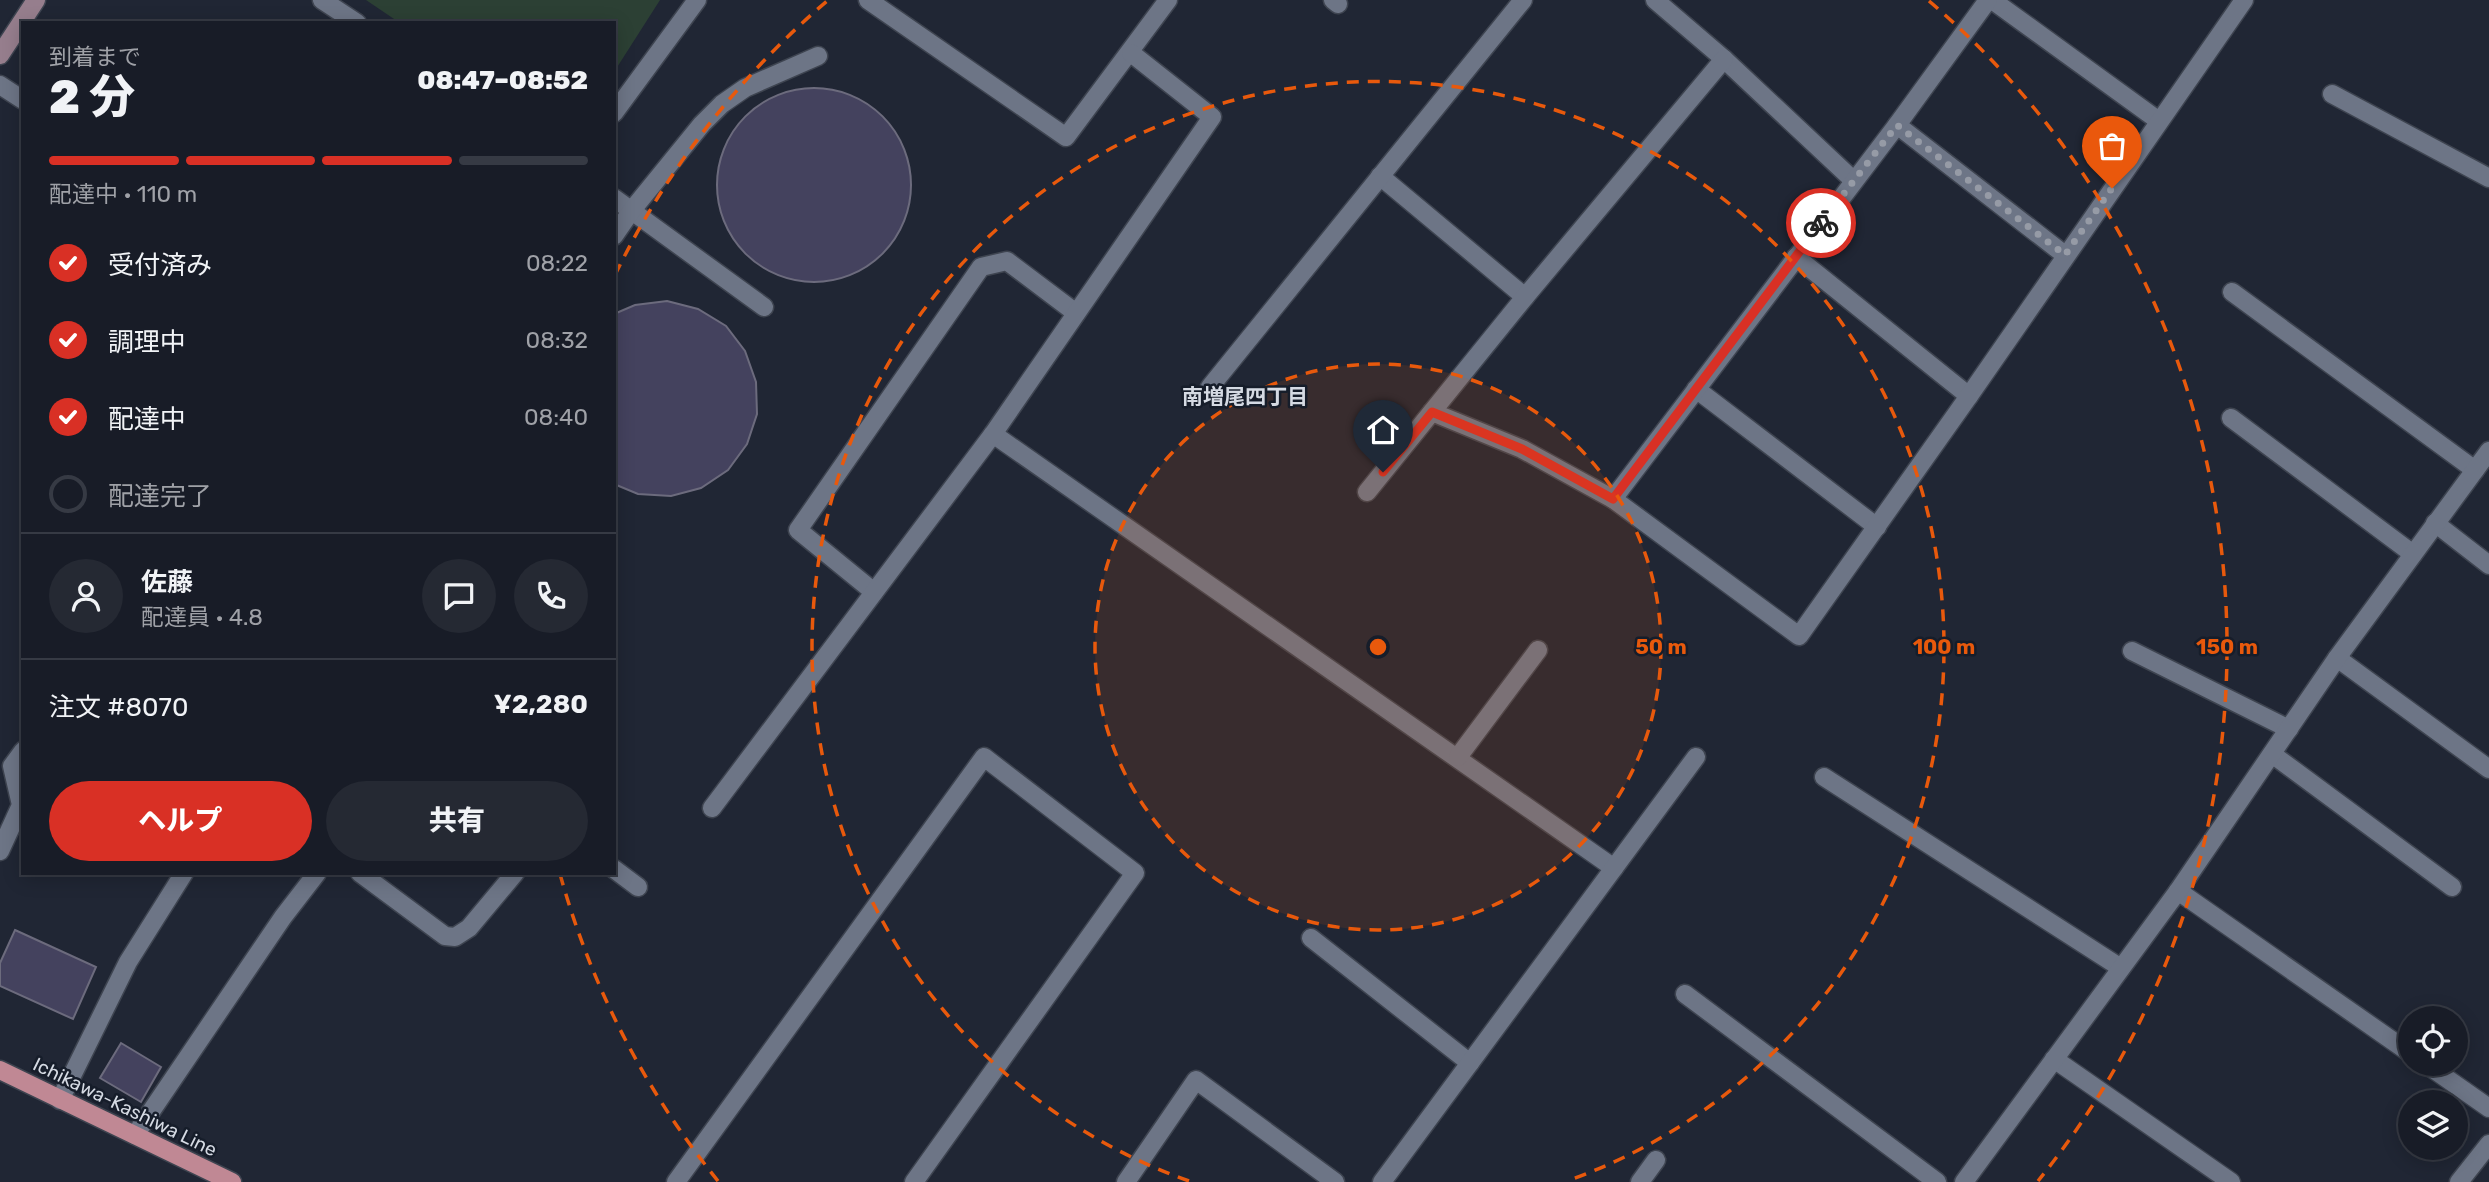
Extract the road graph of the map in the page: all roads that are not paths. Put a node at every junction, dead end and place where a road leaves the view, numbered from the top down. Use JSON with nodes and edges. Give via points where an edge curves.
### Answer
{"nodes":[{"id":1,"x":36,"y":0,"type":"edge"},
{"id":2,"x":322,"y":0,"type":"edge"},
{"id":3,"x":697,"y":0,"type":"edge"},
{"id":4,"x":868,"y":0,"type":"edge"},
{"id":5,"x":1168,"y":0,"type":"edge"},
{"id":6,"x":1523,"y":0,"type":"edge"},
{"id":7,"x":1655,"y":0,"type":"edge"},
{"id":8,"x":1990,"y":0,"type":"edge"},
{"id":9,"x":2244,"y":0,"type":"edge"},
{"id":10,"x":22,"y":21,"type":"edge"},
{"id":11,"x":354,"y":21,"type":"edge"},
{"id":12,"x":21,"y":23,"type":"edge"},
{"id":13,"x":1131,"y":52,"type":"junction"},
{"id":14,"x":0,"y":55,"type":"edge"},
{"id":15,"x":818,"y":56,"type":"dead end"},
{"id":16,"x":1724,"y":59,"type":"junction"},
{"id":17,"x":0,"y":85,"type":"edge"},
{"id":18,"x":2332,"y":94,"type":"dead end"},
{"id":19,"x":21,"y":99,"type":"edge"},
{"id":20,"x":616,"y":110,"type":"edge"},
{"id":21,"x":2159,"y":121,"type":"junction"},
{"id":22,"x":1897,"y":125,"type":"junction"},
{"id":23,"x":1380,"y":176,"type":"junction"},
{"id":24,"x":2489,"y":178,"type":"edge"},
{"id":25,"x":1853,"y":180,"type":"junction"},
{"id":26,"x":616,"y":199,"type":"edge"},
{"id":27,"x":632,"y":210,"type":"junction"},
{"id":28,"x":616,"y":233,"type":"edge"},
{"id":29,"x":2065,"y":255,"type":"junction"},
{"id":30,"x":1796,"y":257,"type":"junction"},
{"id":31,"x":2232,"y":292,"type":"dead end"},
{"id":32,"x":1525,"y":297,"type":"junction"},
{"id":33,"x":764,"y":307,"type":"dead end"},
{"id":34,"x":1076,"y":313,"type":"junction"},
{"id":35,"x":1210,"y":387,"type":"dead end"},
{"id":36,"x":1696,"y":389,"type":"junction"},
{"id":37,"x":1969,"y":396,"type":"junction"},
{"id":38,"x":1432,"y":412,"type":"junction"},
{"id":39,"x":2231,"y":418,"type":"dead end"},
{"id":40,"x":993,"y":433,"type":"junction"},
{"id":41,"x":2489,"y":452,"type":"edge"},
{"id":42,"x":2475,"y":470,"type":"junction"},
{"id":43,"x":1367,"y":492,"type":"dead end"},
{"id":44,"x":1613,"y":499,"type":"junction"},
{"id":45,"x":2435,"y":523,"type":"junction"},
{"id":46,"x":1877,"y":527,"type":"junction"},
{"id":47,"x":2413,"y":554,"type":"junction"},
{"id":48,"x":2489,"y":565,"type":"edge"},
{"id":49,"x":874,"y":592,"type":"junction"},
{"id":50,"x":1538,"y":650,"type":"dead end"},
{"id":51,"x":2132,"y":651,"type":"dead end"},
{"id":52,"x":2337,"y":658,"type":"junction"},
{"id":53,"x":2289,"y":729,"type":"junction"},
{"id":54,"x":21,"y":754,"type":"edge"},
{"id":55,"x":2272,"y":754,"type":"junction"},
{"id":56,"x":1458,"y":757,"type":"junction"},
{"id":57,"x":1696,"y":757,"type":"dead end"},
{"id":58,"x":2489,"y":769,"type":"edge"},
{"id":59,"x":1824,"y":777,"type":"dead end"},
{"id":60,"x":21,"y":805,"type":"edge"},
{"id":61,"x":21,"y":805,"type":"edge"},
{"id":62,"x":712,"y":808,"type":"dead end"},
{"id":63,"x":0,"y":851,"type":"edge"},
{"id":64,"x":1614,"y":868,"type":"junction"},
{"id":65,"x":616,"y":870,"type":"edge"},
{"id":66,"x":183,"y":875,"type":"edge"},
{"id":67,"x":315,"y":875,"type":"edge"},
{"id":68,"x":362,"y":875,"type":"edge"},
{"id":69,"x":512,"y":875,"type":"edge"},
{"id":70,"x":638,"y":887,"type":"dead end"},
{"id":71,"x":2452,"y":887,"type":"dead end"},
{"id":72,"x":2178,"y":891,"type":"junction"},
{"id":73,"x":1311,"y":938,"type":"dead end"},
{"id":74,"x":2121,"y":968,"type":"junction"},
{"id":75,"x":1685,"y":995,"type":"dead end"},
{"id":76,"x":2398,"y":1045,"type":"edge"},
{"id":77,"x":2054,"y":1059,"type":"junction"},
{"id":78,"x":1470,"y":1063,"type":"junction"},
{"id":79,"x":0,"y":1070,"type":"edge"},
{"id":80,"x":2443,"y":1076,"type":"edge"},
{"id":81,"x":60,"y":1100,"type":"junction"},
{"id":82,"x":2489,"y":1108,"type":"edge"},
{"id":83,"x":135,"y":1135,"type":"junction"},
{"id":84,"x":2489,"y":1144,"type":"edge"},
{"id":85,"x":1656,"y":1160,"type":"dead end"},
{"id":86,"x":232,"y":1182,"type":"edge"},
{"id":87,"x":676,"y":1182,"type":"edge"},
{"id":88,"x":914,"y":1182,"type":"edge"},
{"id":89,"x":1126,"y":1182,"type":"edge"},
{"id":90,"x":1335,"y":1182,"type":"edge"},
{"id":91,"x":1382,"y":1182,"type":"edge"},
{"id":92,"x":1640,"y":1182,"type":"edge"},
{"id":93,"x":1937,"y":1182,"type":"edge"},
{"id":94,"x":1964,"y":1182,"type":"edge"},
{"id":95,"x":2231,"y":1182,"type":"edge"},
{"id":96,"x":2459,"y":1182,"type":"edge"}],
"edges":[{"from":1,"to":10,"type":"street"},
{"from":2,"to":11,"type":"street"},
{"from":3,"to":20,"type":"street"},
{"from":4,"to":13,"type":"street","via":[[1066,136]]},
{"from":5,"to":13,"type":"street"},
{"from":6,"to":23,"type":"street"},
{"from":7,"to":16,"type":"street"},
{"from":8,"to":21,"type":"street"},
{"from":8,"to":22,"type":"street"},
{"from":9,"to":21,"type":"street"},
{"from":12,"to":14,"type":"street"},
{"from":13,"to":34,"type":"street","via":[[1212,117]]},
{"from":15,"to":27,"type":"street","via":[[745,88],[722,104]]},
{"from":16,"to":25,"type":"street"},
{"from":16,"to":32,"type":"street"},
{"from":17,"to":19,"type":"street"},
{"from":18,"to":24,"type":"street"},
{"from":21,"to":29,"type":"street"},
{"from":22,"to":25,"type":"street"},
{"from":22,"to":29,"type":"street"},
{"from":23,"to":32,"type":"street"},
{"from":23,"to":35,"type":"street"},
{"from":25,"to":30,"type":"street"},
{"from":26,"to":27,"type":"street"},
{"from":27,"to":28,"type":"street"},
{"from":27,"to":33,"type":"street"},
{"from":29,"to":37,"type":"street"},
{"from":30,"to":36,"type":"street"},
{"from":30,"to":37,"type":"street"},
{"from":31,"to":42,"type":"street"},
{"from":32,"to":38,"type":"street"},
{"from":34,"to":40,"type":"street"},
{"from":34,"to":49,"type":"street","via":[[1007,261],[981,267],[797,530]]},
{"from":36,"to":44,"type":"street"},
{"from":36,"to":46,"type":"street"},
{"from":37,"to":46,"type":"street"},
{"from":38,"to":43,"type":"street"},
{"from":38,"to":44,"type":"street","via":[[1522,449]]},
{"from":39,"to":47,"type":"street"},
{"from":40,"to":49,"type":"street"},
{"from":40,"to":56,"type":"street"},
{"from":41,"to":42,"type":"street"},
{"from":42,"to":45,"type":"street"},
{"from":44,"to":46,"type":"street","via":[[1800,636]]},
{"from":45,"to":47,"type":"street"},
{"from":45,"to":48,"type":"street"},
{"from":47,"to":52,"type":"street"},
{"from":49,"to":62,"type":"street"},
{"from":50,"to":56,"type":"street"},
{"from":51,"to":53,"type":"street"},
{"from":52,"to":53,"type":"street"},
{"from":52,"to":58,"type":"street"},
{"from":53,"to":55,"type":"street"},
{"from":54,"to":61,"type":"street","via":[[12,766]]},
{"from":55,"to":71,"type":"street"},
{"from":55,"to":72,"type":"street"},
{"from":56,"to":64,"type":"street"},
{"from":57,"to":64,"type":"street"},
{"from":59,"to":74,"type":"street"},
{"from":60,"to":63,"type":"street"},
{"from":64,"to":78,"type":"street"},
{"from":65,"to":70,"type":"street"},
{"from":66,"to":81,"type":"street","via":[[128,962]]},
{"from":67,"to":83,"type":"street"},
{"from":68,"to":69,"type":"street","via":[[445,936],[456,937],[469,928]]},
{"from":72,"to":74,"type":"street"},
{"from":72,"to":76,"type":"street"},
{"from":73,"to":78,"type":"street"},
{"from":74,"to":77,"type":"street"},
{"from":75,"to":93,"type":"street"},
{"from":77,"to":94,"type":"street"},
{"from":77,"to":95,"type":"street"},
{"from":78,"to":91,"type":"street"},
{"from":79,"to":81,"type":"main road","name":"Ichikawa-Kashiwa Line"},
{"from":80,"to":82,"type":"street"},
{"from":81,"to":83,"type":"main road","name":"Ichikawa-Kashiwa Line"},
{"from":83,"to":86,"type":"main road","name":"Ichikawa-Kashiwa Line"},
{"from":84,"to":96,"type":"street"},
{"from":85,"to":92,"type":"street"},
{"from":87,"to":88,"type":"street","via":[[984,757],[1135,873]]},
{"from":89,"to":90,"type":"street","via":[[1196,1080]]}]}
